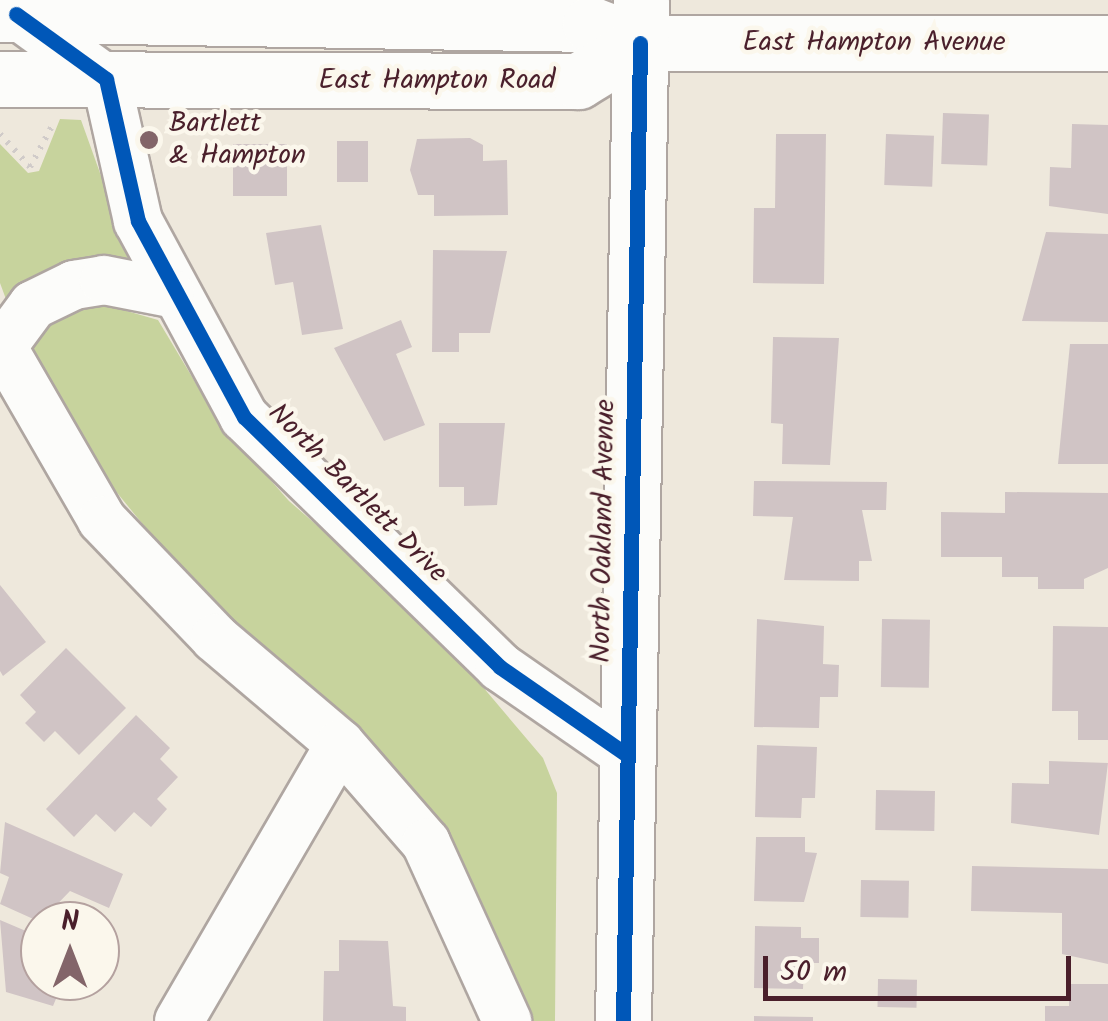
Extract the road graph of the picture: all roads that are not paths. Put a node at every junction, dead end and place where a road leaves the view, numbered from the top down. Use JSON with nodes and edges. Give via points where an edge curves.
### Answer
{"nodes":[{"id":1,"x":332,"y":9,"type":"edge"},
{"id":2,"x":8,"y":14,"type":"edge"},
{"id":3,"x":640,"y":22,"type":"edge"},
{"id":4,"x":1108,"y":44,"type":"edge"},
{"id":5,"x":0,"y":79,"type":"edge"},
{"id":6,"x":106,"y":79,"type":"junction"},
{"id":7,"x":170,"y":293,"type":"junction"},
{"id":8,"x":1,"y":345,"type":"edge"},
{"id":9,"x":340,"y":744,"type":"junction"},
{"id":10,"x":624,"y":753,"type":"junction"},
{"id":11,"x":178,"y":1021,"type":"edge"},
{"id":12,"x":507,"y":1021,"type":"edge"},
{"id":13,"x":623,"y":1021,"type":"edge"}],
"edges":[{"from":1,"to":2,"type":"main road","name":"East Hampton Road"},
{"from":1,"to":3,"type":"main road","name":"East Hampton Road"},
{"from":2,"to":6,"type":"street"},
{"from":3,"to":4,"type":"main road","name":"East Hampton Avenue"},
{"from":3,"to":6,"type":"main road","name":"East Hampton Road","via":[[578,81]]},
{"from":3,"to":10,"type":"main road","name":"North Oakland Avenue"},
{"from":5,"to":6,"type":"main road","name":"East Hampton Road"},
{"from":6,"to":7,"type":"street","name":"North Bartlett Drive","via":[[138,220]]},
{"from":7,"to":8,"type":"street","via":[[104,280],[74,285],[32,305]]},
{"from":7,"to":10,"type":"street","name":"North Bartlett Drive","via":[[244,417],[339,518],[500,668]]},
{"from":8,"to":9,"type":"street","via":[[102,520],[215,638]]},
{"from":9,"to":11,"type":"street"},
{"from":9,"to":12,"type":"street","via":[[426,843]]},
{"from":10,"to":13,"type":"main road","name":"North Oakland Avenue"}]}
